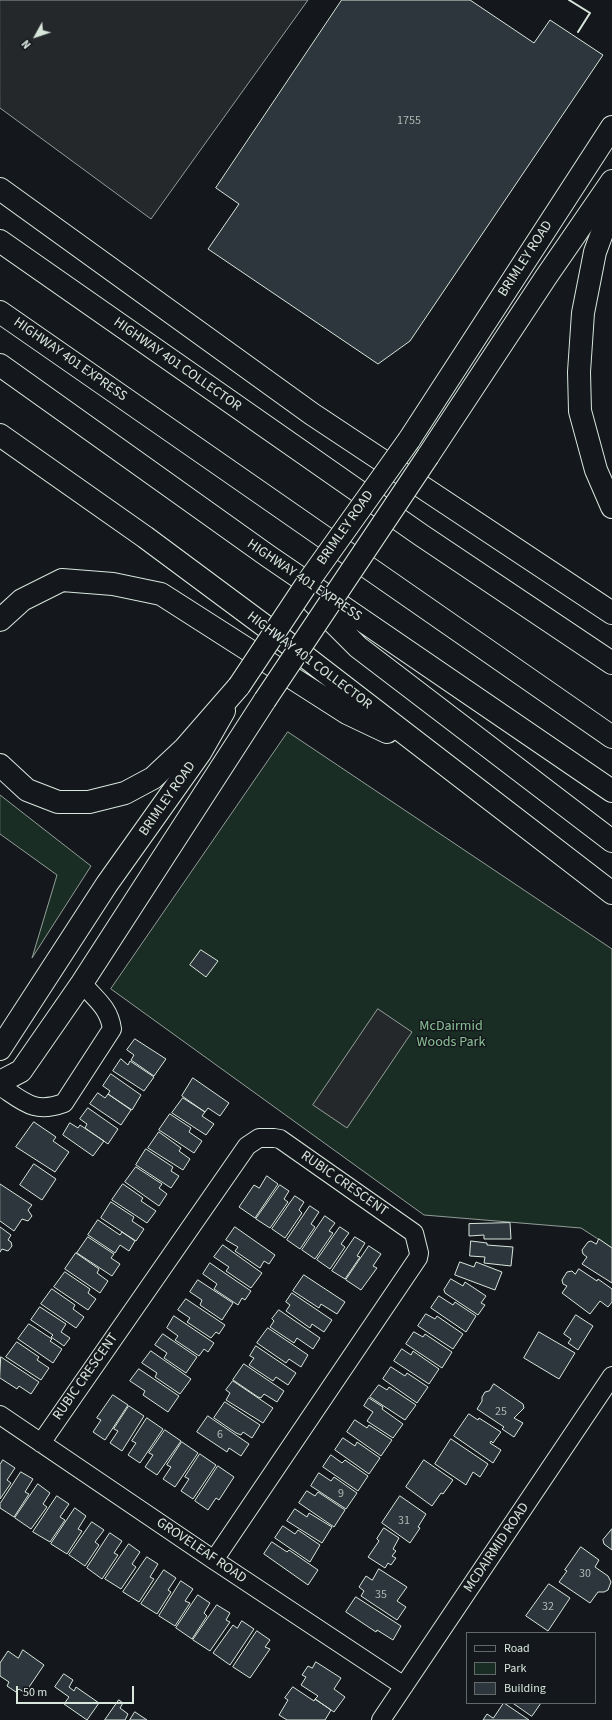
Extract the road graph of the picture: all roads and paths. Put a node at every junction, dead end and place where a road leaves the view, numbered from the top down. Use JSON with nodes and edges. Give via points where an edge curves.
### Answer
{"nodes":[{"id":1,"x":612,"y":127,"type":"edge"},
{"id":2,"x":612,"y":181,"type":"edge"},
{"id":3,"x":0,"y":189,"type":"edge"},
{"id":4,"x":612,"y":206,"type":"edge"},
{"id":5,"x":0,"y":241,"type":"edge"},
{"id":6,"x":0,"y":312,"type":"edge"},
{"id":7,"x":0,"y":365,"type":"edge"},
{"id":8,"x":0,"y":435,"type":"edge"},
{"id":9,"x":612,"y":507,"type":"edge"},
{"id":10,"x":268,"y":556,"type":"junction"},
{"id":11,"x":612,"y":613,"type":"edge"},
{"id":12,"x":0,"y":620,"type":"edge"},
{"id":13,"x":612,"y":663,"type":"edge"},
{"id":14,"x":239,"y":686,"type":"junction"},
{"id":15,"x":612,"y":737,"type":"edge"},
{"id":16,"x":421,"y":747,"type":"junction"},
{"id":17,"x":0,"y":765,"type":"edge"},
{"id":18,"x":612,"y":791,"type":"edge"},
{"id":19,"x":612,"y":841,"type":"edge"},
{"id":20,"x":612,"y":893,"type":"edge"},
{"id":21,"x":82,"y":983,"type":"junction"},
{"id":22,"x":0,"y":1049,"type":"edge"},
{"id":23,"x":0,"y":1082,"type":"edge"},
{"id":24,"x":0,"y":1086,"type":"edge"},
{"id":25,"x":612,"y":1376,"type":"edge"},
{"id":26,"x":0,"y":1415,"type":"edge"},
{"id":27,"x":41,"y":1443,"type":"junction"},
{"id":28,"x":214,"y":1560,"type":"junction"},
{"id":29,"x":404,"y":1686,"type":"junction"},
{"id":30,"x":381,"y":1720,"type":"edge"}],
"edges":[{"from":1,"to":14,"type":"main road","name":"BRIMLEY ROAD","bridge":true,"via":[[409,440],[310,579]]},
{"from":2,"to":21,"type":"main road","name":"BRIMLEY ROAD","bridge":true,"via":[[265,700]]},
{"from":3,"to":11,"type":"main road","via":[[312,414]]},
{"from":4,"to":9,"type":"main road","via":[[595,252],[583,313],[579,372],[580,411],[596,470]]},
{"from":5,"to":13,"type":"main road","name":"HIGHWAY 401 COLLECTOR","via":[[421,535]]},
{"from":6,"to":15,"type":"main road","name":"HIGHWAY 401 EXPRESS"},
{"from":7,"to":10,"type":"main road","name":"HIGHWAY 401 EXPRESS"},
{"from":8,"to":16,"type":"main road","name":"HIGHWAY 401 COLLECTOR","via":[[164,551]]},
{"from":10,"to":18,"type":"main road","name":"HIGHWAY 401 EXPRESS"},
{"from":10,"to":19,"type":"main road","via":[[358,647]]},
{"from":12,"to":16,"type":"main road","via":[[22,600],[62,580],[113,584],[161,594],[347,713]]},
{"from":14,"to":17,"type":"main road","via":[[185,748],[153,778],[125,793],[90,802],[58,802],[27,790]]},
{"from":14,"to":22,"type":"main road","name":"BRIMLEY ROAD","via":[[200,753],[107,884]]},
{"from":16,"to":20,"type":"main road","name":"HIGHWAY 401 COLLECTOR"},
{"from":21,"to":23,"type":"main road","name":"BRIMLEY ROAD","via":[[21,1071]]},
{"from":21,"to":24,"type":"street","via":[[105,1008],[112,1029],[64,1103],[50,1108],[32,1106]]},
{"from":25,"to":29,"type":"street","name":"MCDAIRMID ROAD"},
{"from":26,"to":27,"type":"street","name":"GROVELEAF ROAD"},
{"from":27,"to":28,"type":"street","name":"GROVELEAF ROAD"},
{"from":27,"to":28,"type":"street","name":"RUBIC CRESCENT","via":[[247,1146],[259,1138],[280,1139],[414,1233],[419,1253]]},
{"from":28,"to":29,"type":"street","name":"GROVELEAF ROAD"},
{"from":29,"to":30,"type":"street","name":"MCDAIRMID ROAD"}]}
